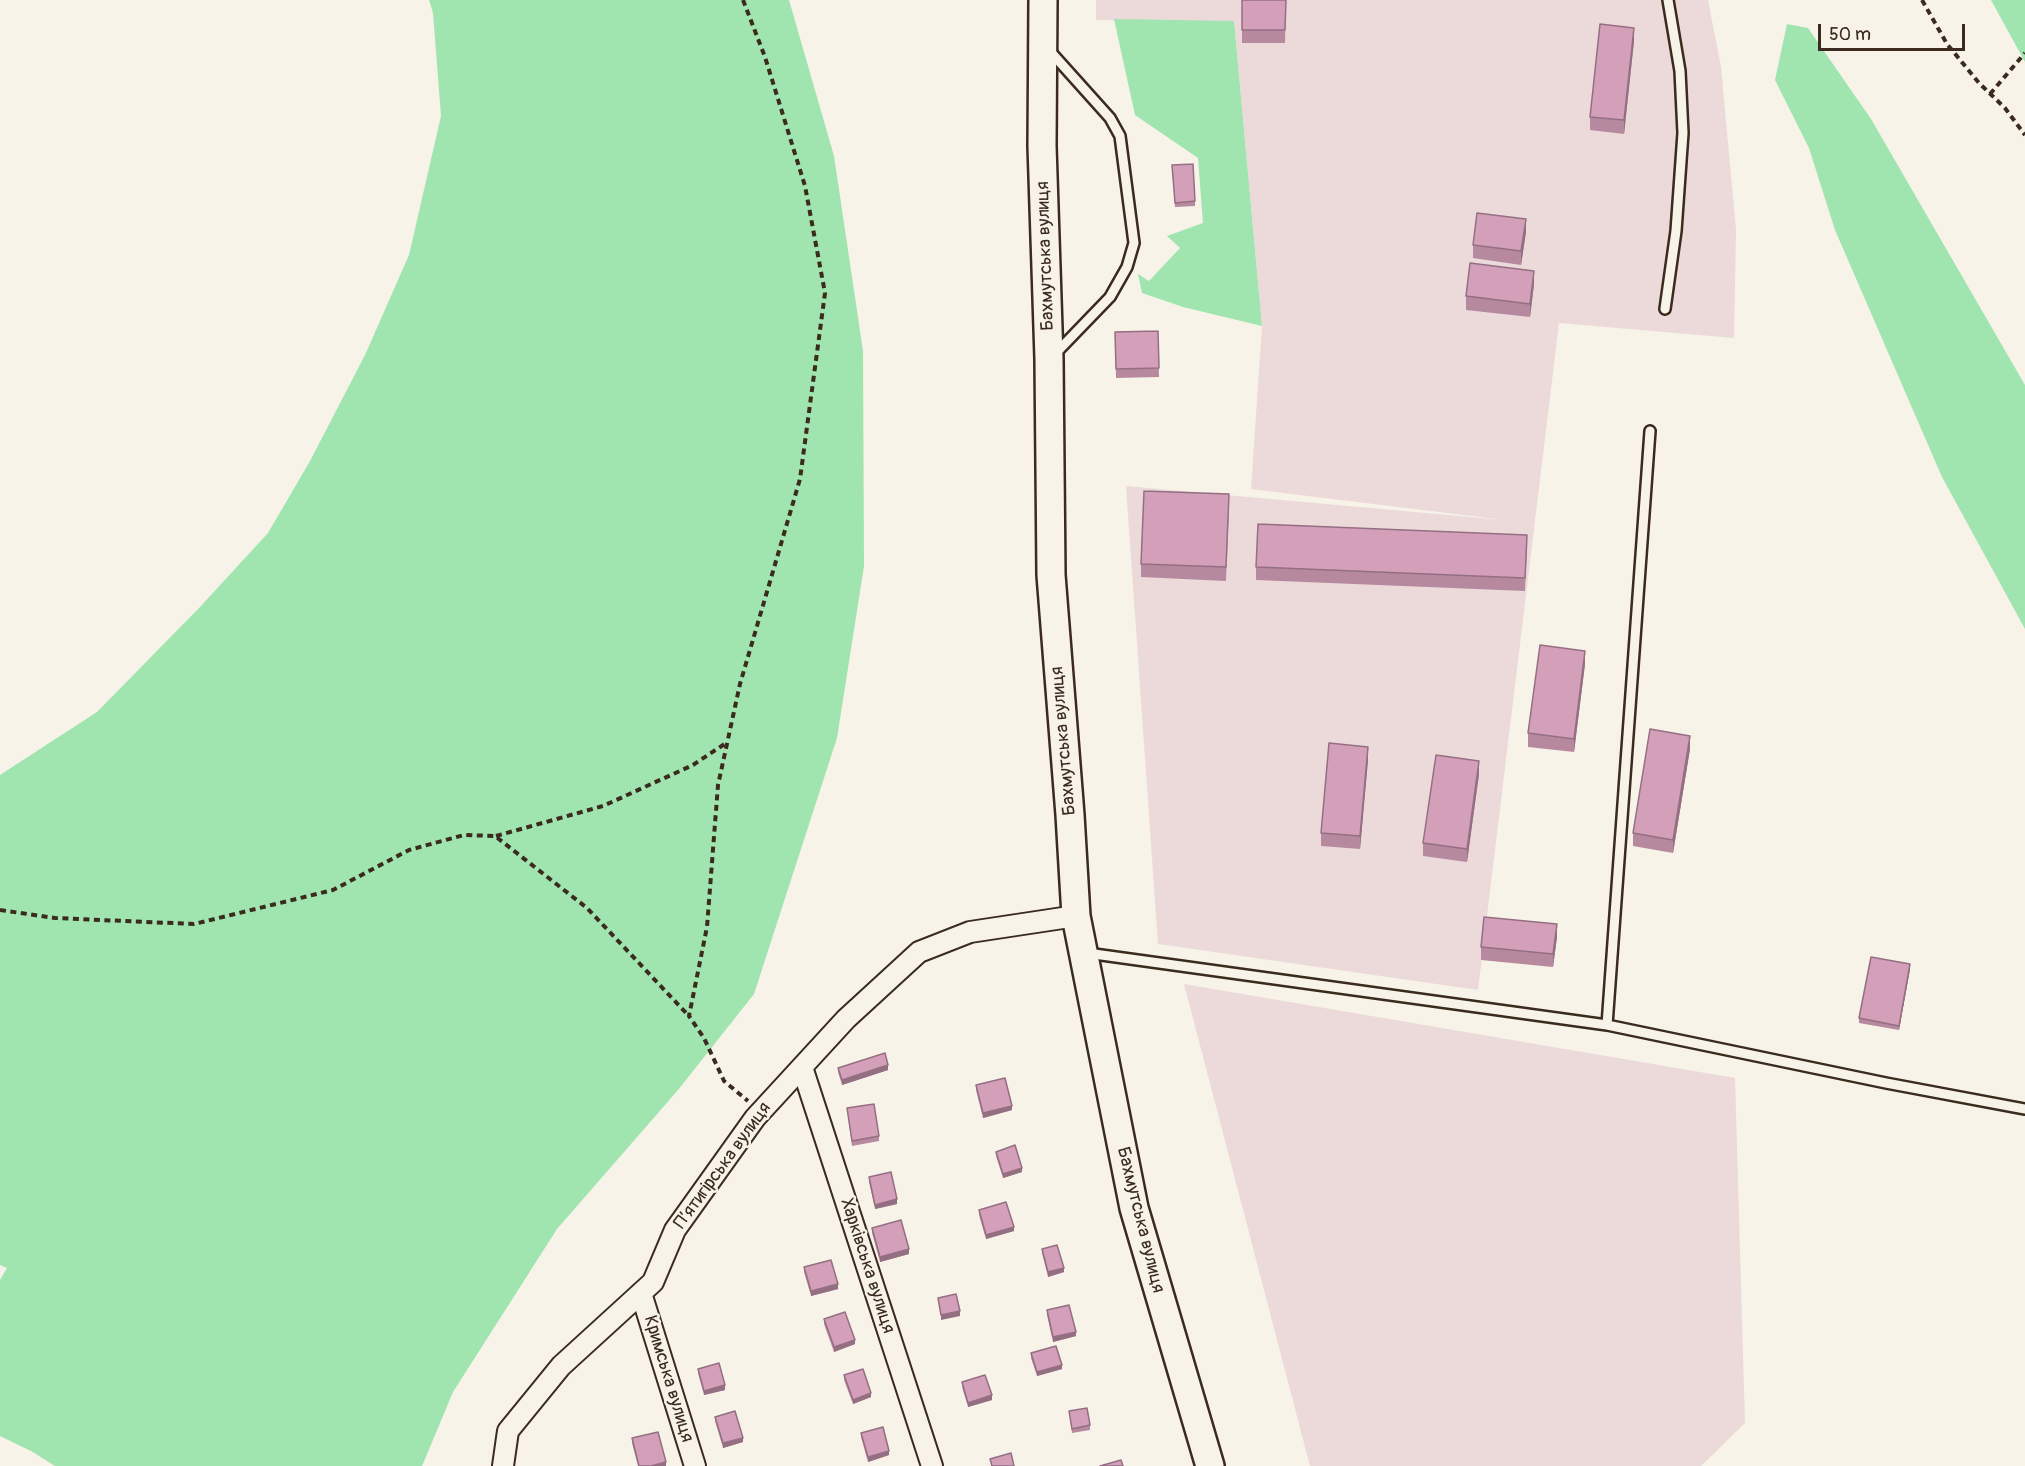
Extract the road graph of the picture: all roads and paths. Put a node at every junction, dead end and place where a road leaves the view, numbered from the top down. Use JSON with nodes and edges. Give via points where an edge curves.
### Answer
{"nodes":[{"id":1,"x":743,"y":0,"type":"edge"},
{"id":2,"x":1043,"y":0,"type":"edge"},
{"id":3,"x":1668,"y":0,"type":"edge"},
{"id":4,"x":1922,"y":0,"type":"edge"},
{"id":5,"x":1043,"y":44,"type":"junction"},
{"id":6,"x":2025,"y":53,"type":"edge"},
{"id":7,"x":1990,"y":94,"type":"junction"},
{"id":8,"x":2025,"y":135,"type":"edge"},
{"id":9,"x":1665,"y":309,"type":"dead end"},
{"id":10,"x":1049,"y":359,"type":"junction"},
{"id":11,"x":1650,"y":430,"type":"dead end"},
{"id":12,"x":727,"y":743,"type":"junction"},
{"id":13,"x":495,"y":836,"type":"junction"},
{"id":14,"x":0,"y":910,"type":"edge"},
{"id":15,"x":1076,"y":916,"type":"junction"},
{"id":16,"x":1083,"y":952,"type":"junction"},
{"id":17,"x":689,"y":1016,"type":"junction"},
{"id":18,"x":1607,"y":1025,"type":"junction"},
{"id":19,"x":802,"y":1067,"type":"junction"},
{"id":20,"x":2025,"y":1109,"type":"edge"},
{"id":21,"x":761,"y":1111,"type":"junction"},
{"id":22,"x":641,"y":1293,"type":"junction"},
{"id":23,"x":503,"y":1466,"type":"edge"},
{"id":24,"x":695,"y":1466,"type":"edge"},
{"id":25,"x":932,"y":1466,"type":"edge"},
{"id":26,"x":1210,"y":1466,"type":"edge"}],
"edges":[{"from":1,"to":12,"type":"path","via":[[805,186],[825,293],[800,479],[740,684]]},
{"from":2,"to":5,"type":"main road","name":"Бахмутська вулиця"},
{"from":3,"to":9,"type":"lane","via":[[1680,71],[1683,133],[1676,231]]},
{"from":4,"to":7,"type":"path","via":[[1947,44]]},
{"from":5,"to":10,"type":"main road","name":"Бахмутська вулиця"},
{"from":5,"to":10,"type":"lane","via":[[1110,118],[1120,136],[1134,243],[1127,267],[1110,297]]},
{"from":6,"to":7,"type":"path"},
{"from":7,"to":8,"type":"path"},
{"from":10,"to":15,"type":"main road","name":"Бахмутська вулиця","via":[[1051,575]]},
{"from":11,"to":18,"type":"lane"},
{"from":12,"to":13,"type":"path","via":[[693,765],[603,806]]},
{"from":12,"to":17,"type":"path","via":[[718,785],[707,927]]},
{"from":13,"to":14,"type":"path","via":[[464,835],[410,850],[333,890],[194,924],[55,918]]},
{"from":13,"to":17,"type":"path","via":[[587,908]]},
{"from":15,"to":16,"type":"main road","name":"Бахмутська вулиця"},
{"from":15,"to":19,"type":"street","name":"П’ятигірська вулиця","via":[[970,932],[919,952],[846,1019]]},
{"from":16,"to":18,"type":"lane"},
{"from":16,"to":26,"type":"main road","name":"Бахмутська вулиця","via":[[1134,1209]]},
{"from":17,"to":21,"type":"path","via":[[724,1081]]},
{"from":18,"to":20,"type":"lane"},
{"from":19,"to":21,"type":"street","name":"П’ятигірська вулиця"},
{"from":19,"to":25,"type":"street","name":"Харківська вулиця"},
{"from":21,"to":22,"type":"street","name":"П’ятигірська вулиця","via":[[675,1230],[653,1282]]},
{"from":22,"to":23,"type":"street","name":"П’ятигірська вулиця","via":[[561,1366],[508,1431]]},
{"from":22,"to":24,"type":"street","name":"Кримська вулиця"}]}
